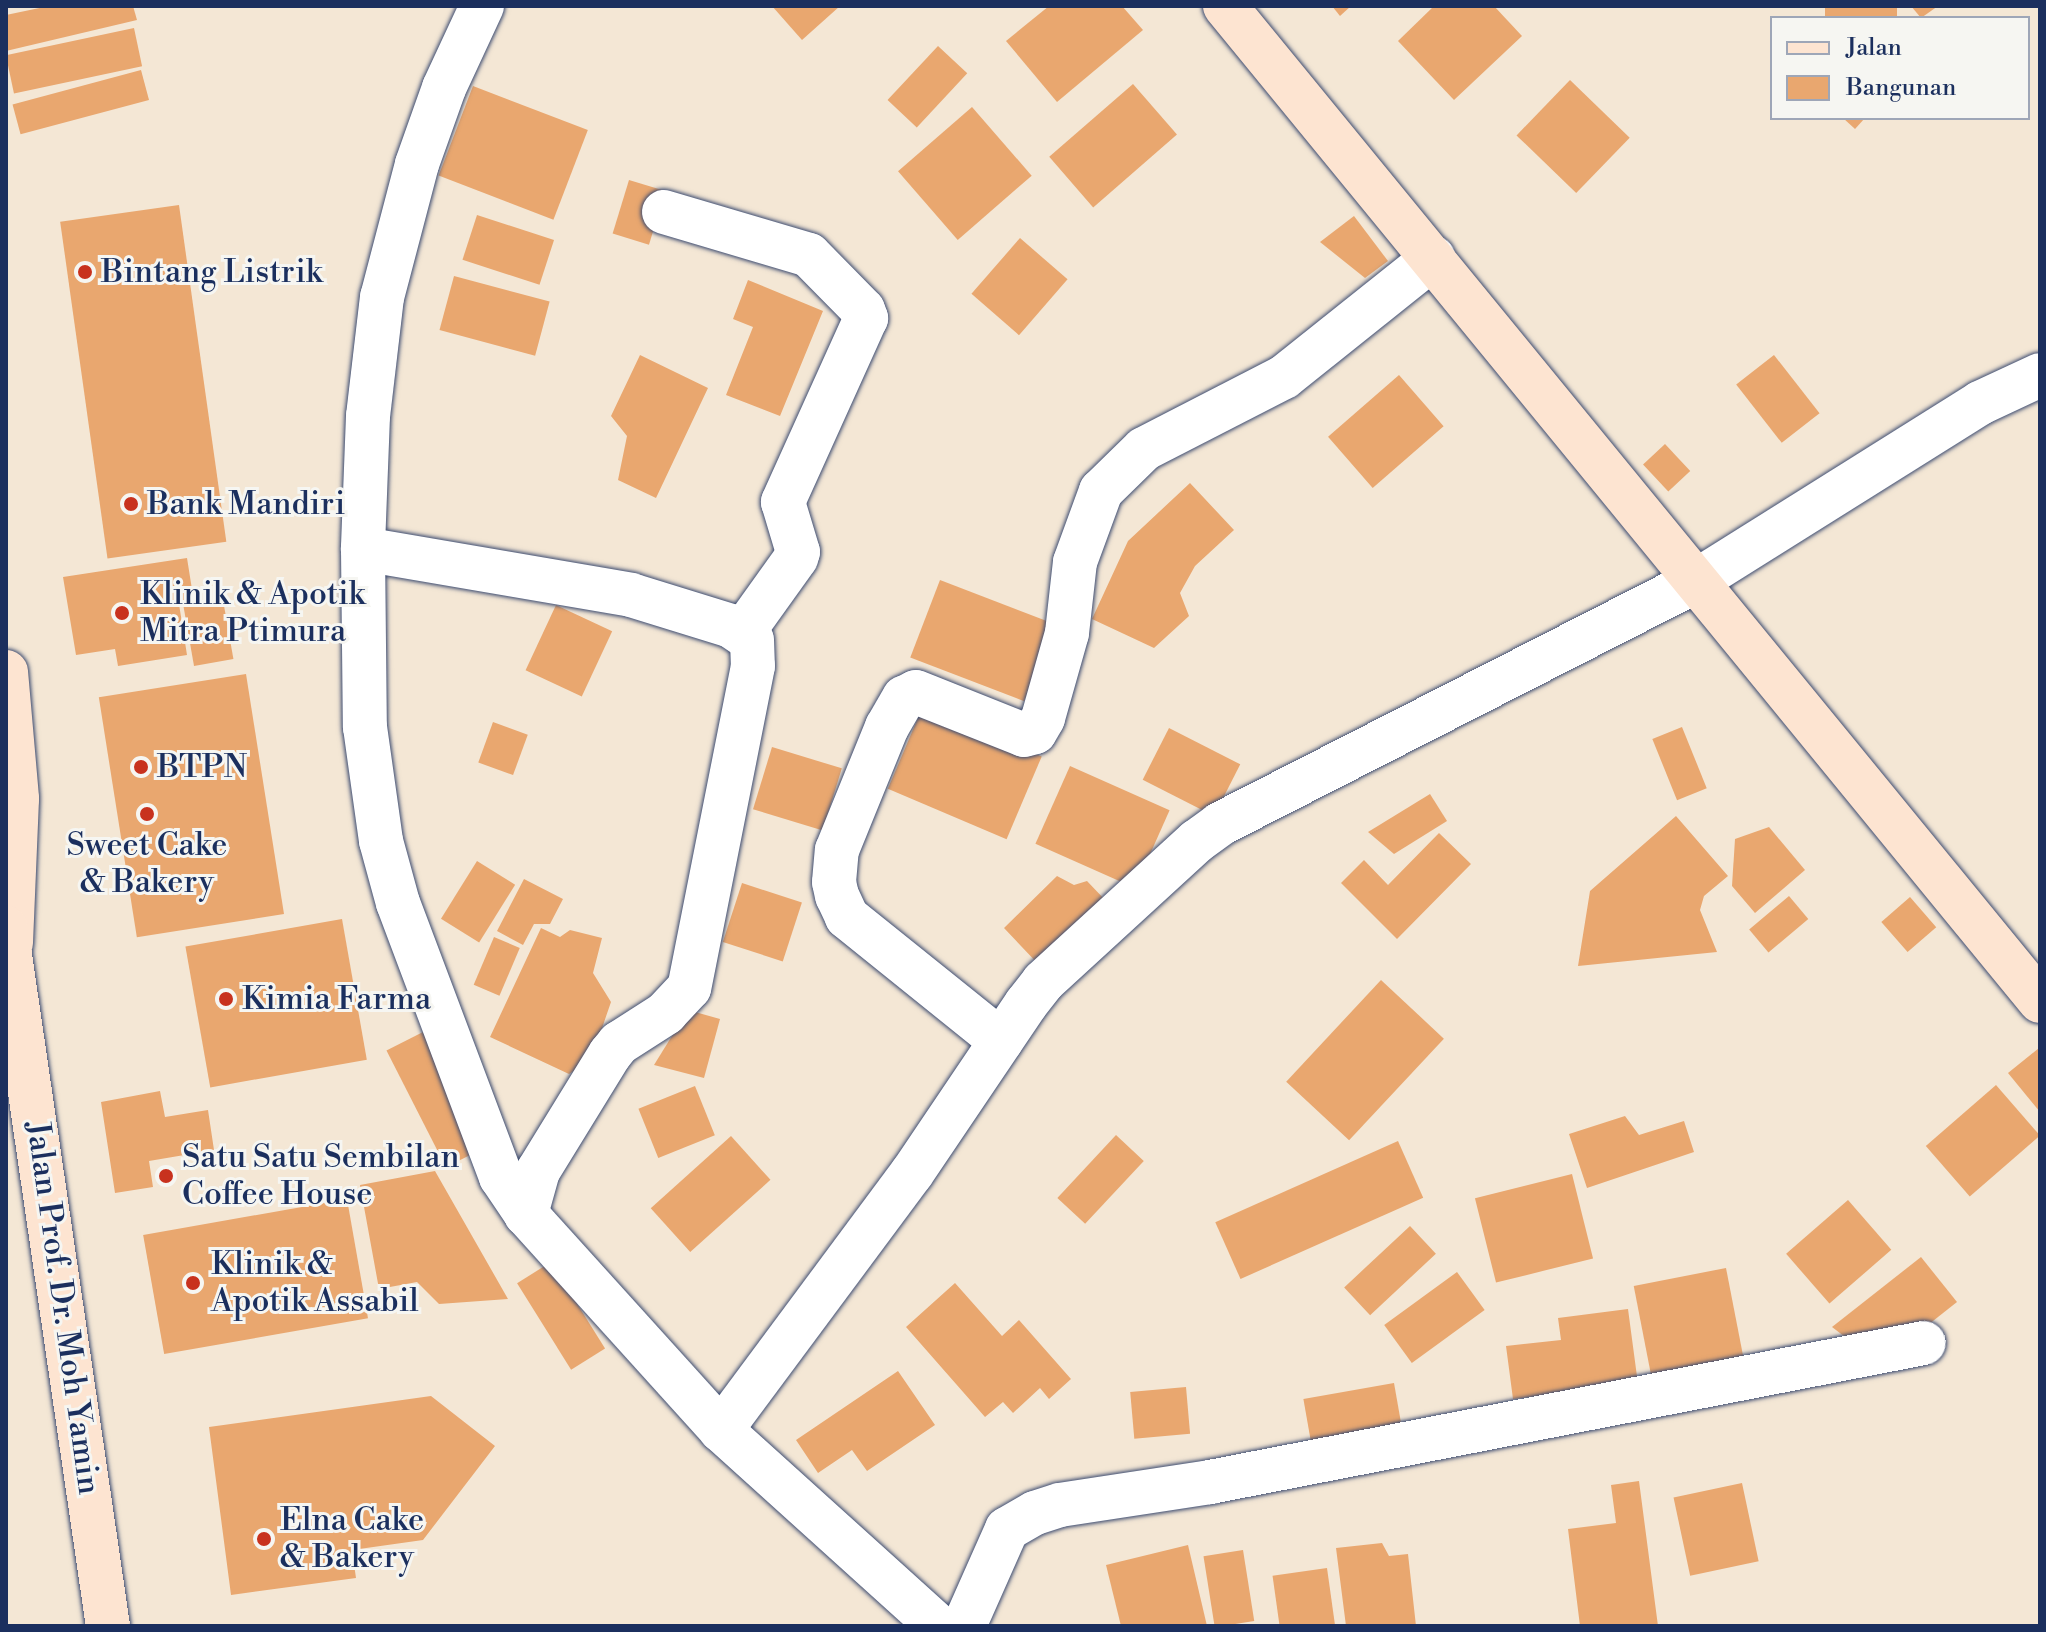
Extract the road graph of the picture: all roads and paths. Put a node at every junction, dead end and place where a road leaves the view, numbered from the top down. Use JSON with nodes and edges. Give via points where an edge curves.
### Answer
{"nodes":[{"id":1,"x":482,"y":6,"type":"edge"},
{"id":2,"x":1225,"y":6,"type":"edge"},
{"id":3,"x":664,"y":212,"type":"dead end"},
{"id":4,"x":1433,"y":258,"type":"junction"},
{"id":5,"x":2040,"y":375,"type":"edge"},
{"id":6,"x":363,"y":549,"type":"junction"},
{"id":7,"x":1698,"y":580,"type":"junction"},
{"id":8,"x":743,"y":632,"type":"junction"},
{"id":9,"x":6,"y":672,"type":"edge"},
{"id":10,"x":8,"y":935,"type":"edge"},
{"id":11,"x":2040,"y":1001,"type":"edge"},
{"id":12,"x":1001,"y":1041,"type":"junction"},
{"id":13,"x":526,"y":1214,"type":"junction"},
{"id":14,"x":1924,"y":1343,"type":"dead end"},
{"id":15,"x":721,"y":1430,"type":"junction"},
{"id":16,"x":108,"y":1626,"type":"edge"},
{"id":17,"x":938,"y":1626,"type":"edge"},
{"id":18,"x":964,"y":1626,"type":"edge"}],
"edges":[{"from":1,"to":6,"type":"street","via":[[422,151],[382,297],[368,416]]},
{"from":2,"to":4,"type":"street"},
{"from":3,"to":8,"type":"street","via":[[809,255],[866,318],[783,502],[796,558]]},
{"from":4,"to":7,"type":"street"},
{"from":4,"to":12,"type":"street","via":[[1284,377],[1144,449],[1101,491],[1075,562],[1067,633],[1035,732],[1024,735],[916,692],[904,698],[887,727],[837,850],[837,896],[847,917]]},
{"from":5,"to":7,"type":"street","via":[[1980,403]]},
{"from":6,"to":8,"type":"street","via":[[631,595]]},
{"from":6,"to":13,"type":"street","via":[[365,727],[381,841],[424,979],[501,1177]]},
{"from":7,"to":11,"type":"street"},
{"from":7,"to":12,"type":"street","via":[[1220,824],[1043,982]]},
{"from":8,"to":13,"type":"street","via":[[752,640],[753,666],[689,988],[666,1013],[610,1054],[538,1171]]},
{"from":9,"to":10,"type":"street","name":"Jalan Prof. Dr. Moh Yamin","via":[[17,799]]},
{"from":10,"to":16,"type":"street","name":"Jalan Prof. Dr. Moh Yamin"},
{"from":12,"to":15,"type":"street","via":[[912,1173]]},
{"from":13,"to":15,"type":"street"},
{"from":14,"to":18,"type":"street","via":[[1048,1509],[1007,1529]]},
{"from":15,"to":17,"type":"street"}]}
